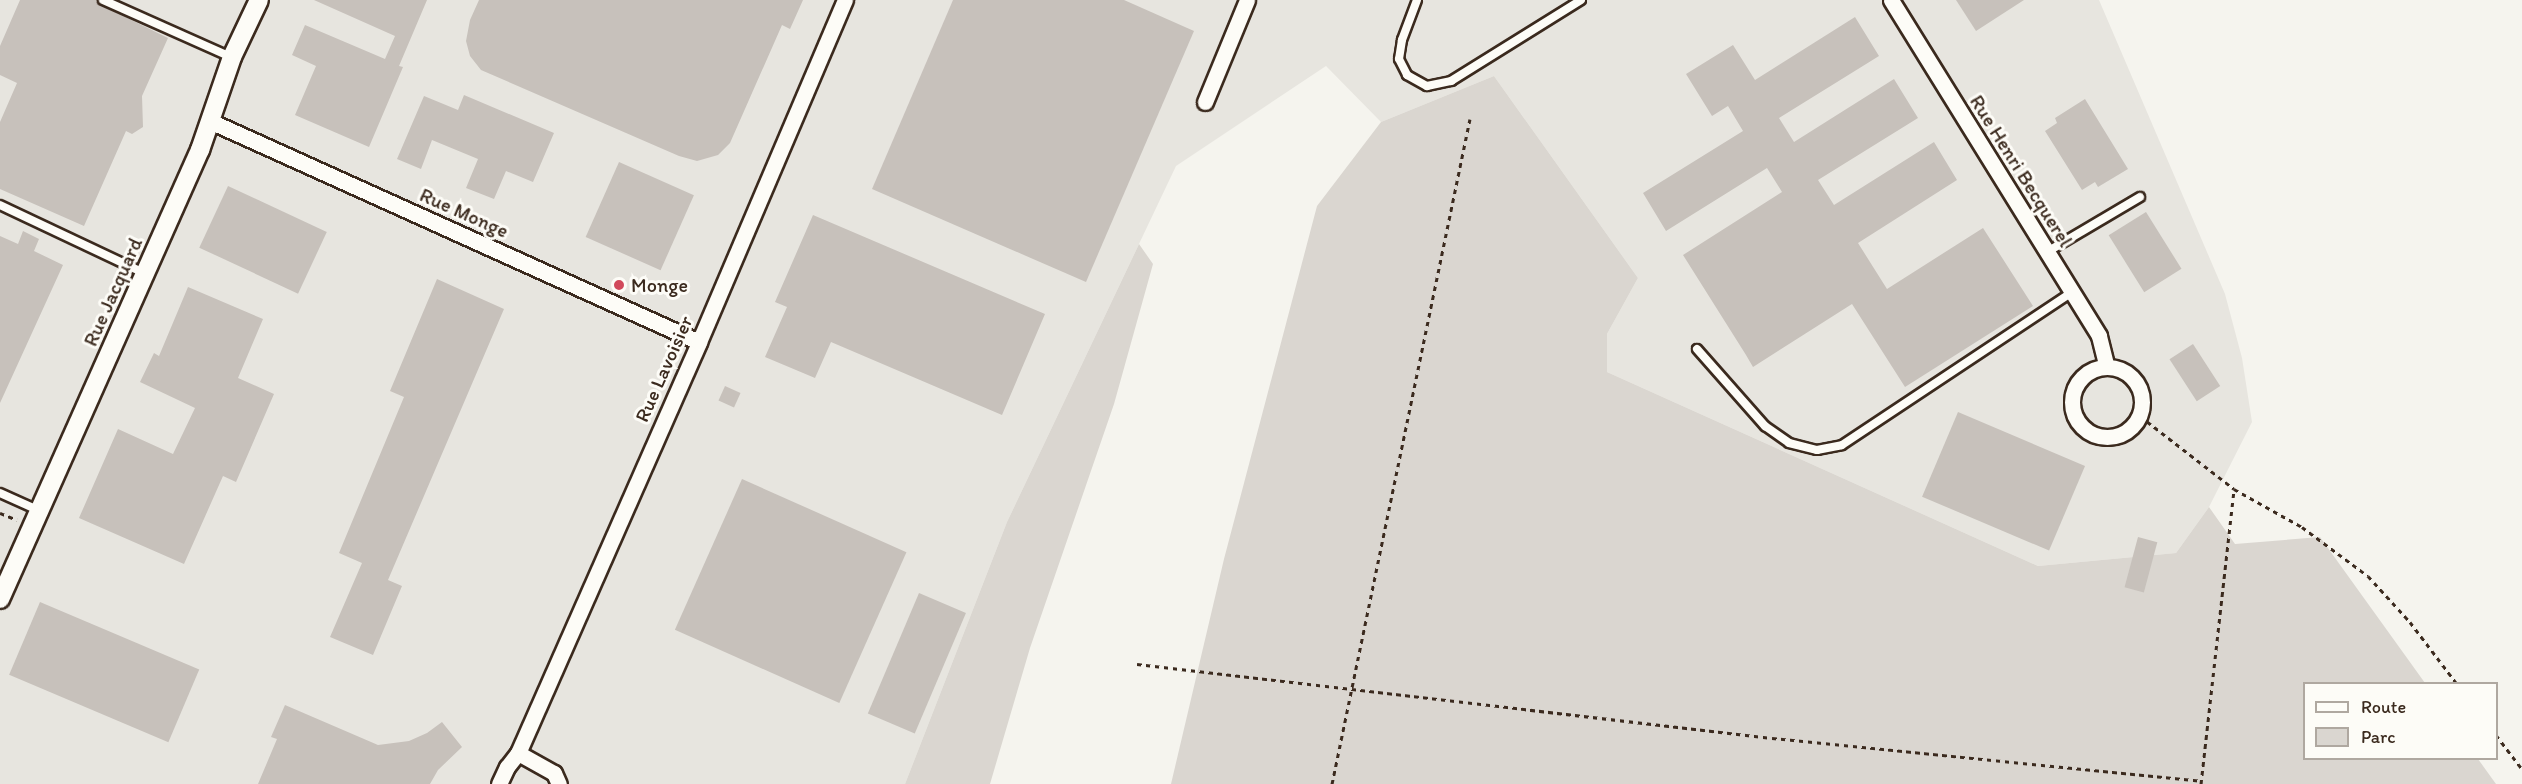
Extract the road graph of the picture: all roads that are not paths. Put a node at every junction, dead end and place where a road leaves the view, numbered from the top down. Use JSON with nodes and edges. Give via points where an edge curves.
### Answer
{"nodes":[{"id":1,"x":103,"y":0,"type":"edge"},
{"id":2,"x":259,"y":0,"type":"edge"},
{"id":3,"x":845,"y":0,"type":"edge"},
{"id":4,"x":1247,"y":0,"type":"edge"},
{"id":5,"x":1417,"y":0,"type":"edge"},
{"id":6,"x":1581,"y":0,"type":"edge"},
{"id":7,"x":1891,"y":0,"type":"edge"},
{"id":8,"x":232,"y":57,"type":"junction"},
{"id":9,"x":1204,"y":102,"type":"dead end"},
{"id":10,"x":212,"y":122,"type":"junction"},
{"id":11,"x":2140,"y":197,"type":"dead end"},
{"id":12,"x":0,"y":205,"type":"edge"},
{"id":13,"x":2046,"y":253,"type":"junction"},
{"id":14,"x":146,"y":273,"type":"junction"},
{"id":15,"x":2073,"y":292,"type":"junction"},
{"id":16,"x":699,"y":342,"type":"junction"},
{"id":17,"x":1697,"y":349,"type":"dead end"},
{"id":18,"x":2107,"y":367,"type":"junction"},
{"id":19,"x":0,"y":493,"type":"edge"},
{"id":20,"x":39,"y":511,"type":"junction"},
{"id":21,"x":0,"y":599,"type":"edge"},
{"id":22,"x":518,"y":753,"type":"junction"},
{"id":23,"x":499,"y":784,"type":"edge"},
{"id":24,"x":559,"y":784,"type":"edge"}],
"edges":[{"from":1,"to":8,"type":"lane"},
{"from":2,"to":8,"type":"street","name":"Rue Jacquard"},
{"from":3,"to":16,"type":"street","name":"Rue Lavoisier"},
{"from":4,"to":9,"type":"street"},
{"from":5,"to":6,"type":"lane","via":[[1399,59],[1407,75],[1427,86],[1451,81]]},
{"from":7,"to":13,"type":"street","name":"Rue Henri Becquerel"},
{"from":8,"to":10,"type":"street","name":"Rue Jacquard"},
{"from":10,"to":14,"type":"street","name":"Rue Jacquard"},
{"from":10,"to":16,"type":"street","name":"Rue Monge"},
{"from":11,"to":13,"type":"lane"},
{"from":12,"to":14,"type":"lane"},
{"from":13,"to":15,"type":"street","name":"Rue Henri Becquerel"},
{"from":14,"to":20,"type":"street","name":"Rue Jacquard"},
{"from":15,"to":17,"type":"lane","via":[[1842,445],[1817,450],[1790,443],[1765,426]]},
{"from":15,"to":18,"type":"street","name":"Rue Henri Becquerel","via":[[2099,336]]},
{"from":16,"to":22,"type":"street","name":"Rue Lavoisier"},
{"from":18,"to":18,"type":"street","via":[[2085,374],[2073,394],[2072,405],[2081,427],[2102,438],[2125,433],[2140,416],[2142,393],[2137,382],[2119,368]]},
{"from":19,"to":20,"type":"lane"},
{"from":20,"to":21,"type":"street","name":"Rue Jacquard"},
{"from":22,"to":23,"type":"street","name":"Rue Lavoisier"},
{"from":22,"to":24,"type":"street","via":[[554,773]]}]}
